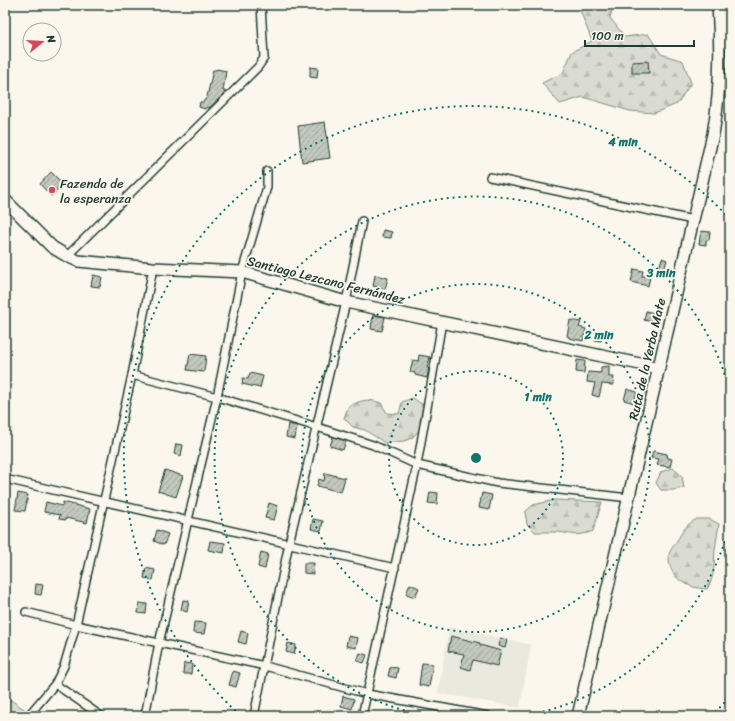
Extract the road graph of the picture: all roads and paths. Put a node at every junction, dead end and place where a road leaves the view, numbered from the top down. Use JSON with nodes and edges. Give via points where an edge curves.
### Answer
{"nodes":[{"id":1,"x":261,"y":5,"type":"edge"},
{"id":2,"x":718,"y":5,"type":"edge"},
{"id":3,"x":268,"y":171,"type":"dead end"},
{"id":4,"x":490,"y":177,"type":"dead end"},
{"id":5,"x":5,"y":200,"type":"edge"},
{"id":6,"x":362,"y":220,"type":"dead end"},
{"id":7,"x":693,"y":220,"type":"junction"},
{"id":8,"x":67,"y":256,"type":"junction"},
{"id":9,"x":153,"y":268,"type":"junction"},
{"id":10,"x":242,"y":272,"type":"junction"},
{"id":11,"x":346,"y":302,"type":"junction"},
{"id":12,"x":442,"y":322,"type":"junction"},
{"id":13,"x":659,"y":368,"type":"junction"},
{"id":14,"x":132,"y":376,"type":"junction"},
{"id":15,"x":217,"y":397,"type":"junction"},
{"id":16,"x":316,"y":427,"type":"junction"},
{"id":17,"x":416,"y":465,"type":"junction"},
{"id":18,"x":5,"y":479,"type":"edge"},
{"id":19,"x":629,"y":498,"type":"junction"},
{"id":20,"x":104,"y":502,"type":"junction"},
{"id":21,"x":188,"y":521,"type":"junction"},
{"id":22,"x":289,"y":544,"type":"junction"},
{"id":23,"x":395,"y":568,"type":"junction"},
{"id":24,"x":26,"y":612,"type":"dead end"},
{"id":25,"x":76,"y":625,"type":"junction"},
{"id":26,"x":159,"y":643,"type":"junction"},
{"id":27,"x":265,"y":666,"type":"junction"},
{"id":28,"x":55,"y":684,"type":"junction"},
{"id":29,"x":367,"y":694,"type":"junction"},
{"id":30,"x":28,"y":716,"type":"edge"},
{"id":31,"x":101,"y":716,"type":"edge"},
{"id":32,"x":145,"y":716,"type":"edge"},
{"id":33,"x":254,"y":716,"type":"edge"},
{"id":34,"x":362,"y":716,"type":"edge"},
{"id":35,"x":488,"y":716,"type":"edge"},
{"id":36,"x":578,"y":716,"type":"edge"}],
"edges":[{"from":1,"to":8,"type":"street","via":[[264,58],[258,67]]},
{"from":2,"to":7,"type":"main road","name":"Ruta de la Yerba Mate","via":[[720,50],[716,113]]},
{"from":3,"to":10,"type":"street","via":[[267,187]]},
{"from":4,"to":7,"type":"street"},
{"from":5,"to":8,"type":"main road","name":"Santiago Lezcano Fernández","via":[[52,247]]},
{"from":6,"to":11,"type":"street"},
{"from":7,"to":13,"type":"main road","name":"Ruta de la Yerba Mate"},
{"from":8,"to":9,"type":"main road","name":"Santiago Lezcano Fernández","via":[[78,261]]},
{"from":9,"to":10,"type":"main road","name":"Santiago Lezcano Fernández"},
{"from":9,"to":14,"type":"street"},
{"from":10,"to":11,"type":"main road","name":"Santiago Lezcano Fernández"},
{"from":10,"to":15,"type":"street"},
{"from":11,"to":12,"type":"main road","name":"Santiago Lezcano Fernández"},
{"from":11,"to":16,"type":"street"},
{"from":12,"to":13,"type":"main road","name":"Santiago Lezcano Fernández"},
{"from":12,"to":17,"type":"street"},
{"from":13,"to":19,"type":"main road","name":"Ruta de la Yerba Mate"},
{"from":14,"to":15,"type":"street"},
{"from":14,"to":20,"type":"street"},
{"from":15,"to":16,"type":"street"},
{"from":15,"to":21,"type":"street"},
{"from":16,"to":17,"type":"street","via":[[373,445]]},
{"from":16,"to":22,"type":"street"},
{"from":17,"to":19,"type":"street","via":[[498,483]]},
{"from":17,"to":23,"type":"street"},
{"from":18,"to":20,"type":"street"},
{"from":19,"to":36,"type":"main road","name":"Ruta de la Yerba Mate"},
{"from":20,"to":21,"type":"street"},
{"from":20,"to":25,"type":"street"},
{"from":21,"to":22,"type":"street"},
{"from":21,"to":26,"type":"street"},
{"from":22,"to":23,"type":"street"},
{"from":22,"to":27,"type":"street"},
{"from":23,"to":29,"type":"street"},
{"from":24,"to":25,"type":"street"},
{"from":25,"to":26,"type":"street"},
{"from":25,"to":28,"type":"street","via":[[64,666]]},
{"from":26,"to":27,"type":"street"},
{"from":26,"to":32,"type":"street"},
{"from":27,"to":29,"type":"street"},
{"from":27,"to":33,"type":"street"},
{"from":28,"to":30,"type":"street"},
{"from":28,"to":31,"type":"street"},
{"from":29,"to":34,"type":"street"},
{"from":29,"to":35,"type":"street"}]}
